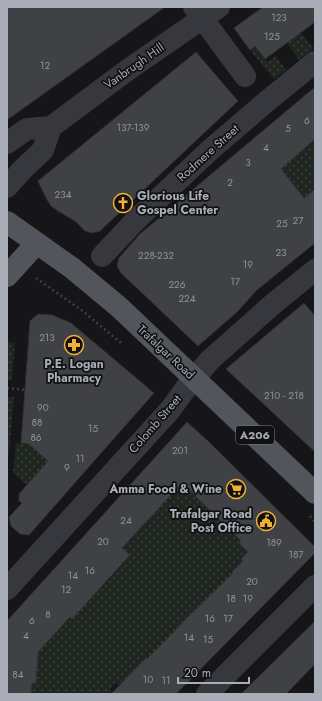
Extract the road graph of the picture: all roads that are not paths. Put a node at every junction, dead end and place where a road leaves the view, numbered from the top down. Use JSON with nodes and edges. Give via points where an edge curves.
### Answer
{"nodes":[{"id":1,"x":205,"y":11,"type":"edge"},
{"id":2,"x":315,"y":62,"type":"edge"},
{"id":3,"x":245,"y":76,"type":"dead end"},
{"id":4,"x":51,"y":127,"type":"junction"},
{"id":5,"x":7,"y":144,"type":"edge"},
{"id":6,"x":7,"y":187,"type":"edge"},
{"id":7,"x":7,"y":222,"type":"edge"},
{"id":8,"x":37,"y":243,"type":"junction"},
{"id":9,"x":102,"y":256,"type":"dead end"},
{"id":10,"x":315,"y":270,"type":"edge"},
{"id":11,"x":7,"y":276,"type":"edge"},
{"id":12,"x":194,"y":378,"type":"junction"},
{"id":13,"x":315,"y":493,"type":"edge"},
{"id":14,"x":315,"y":586,"type":"edge"},
{"id":15,"x":7,"y":589,"type":"edge"},
{"id":16,"x":207,"y":694,"type":"edge"}],
"edges":[{"from":1,"to":3,"type":"street"},
{"from":1,"to":4,"type":"street","name":"Vanbrugh Hill"},
{"from":2,"to":9,"type":"street","name":"Rodmere Street","via":[[263,98]]},
{"from":4,"to":5,"type":"street","via":[[27,129]]},
{"from":4,"to":6,"type":"street","via":[[43,150]]},
{"from":7,"to":8,"type":"main road","name":"Trafalgar Road","number":"A206"},
{"from":8,"to":11,"type":"main road"},
{"from":8,"to":12,"type":"main road","name":"Trafalgar Road","number":"A206","via":[[84,277],[119,307]]},
{"from":10,"to":12,"type":"street","name":"Colomb Street","via":[[214,356]]},
{"from":12,"to":13,"type":"main road","name":"Trafalgar Road","number":"A206"},
{"from":12,"to":15,"type":"street","name":"Colomb Street","via":[[166,413]]},
{"from":14,"to":16,"type":"street"}]}
